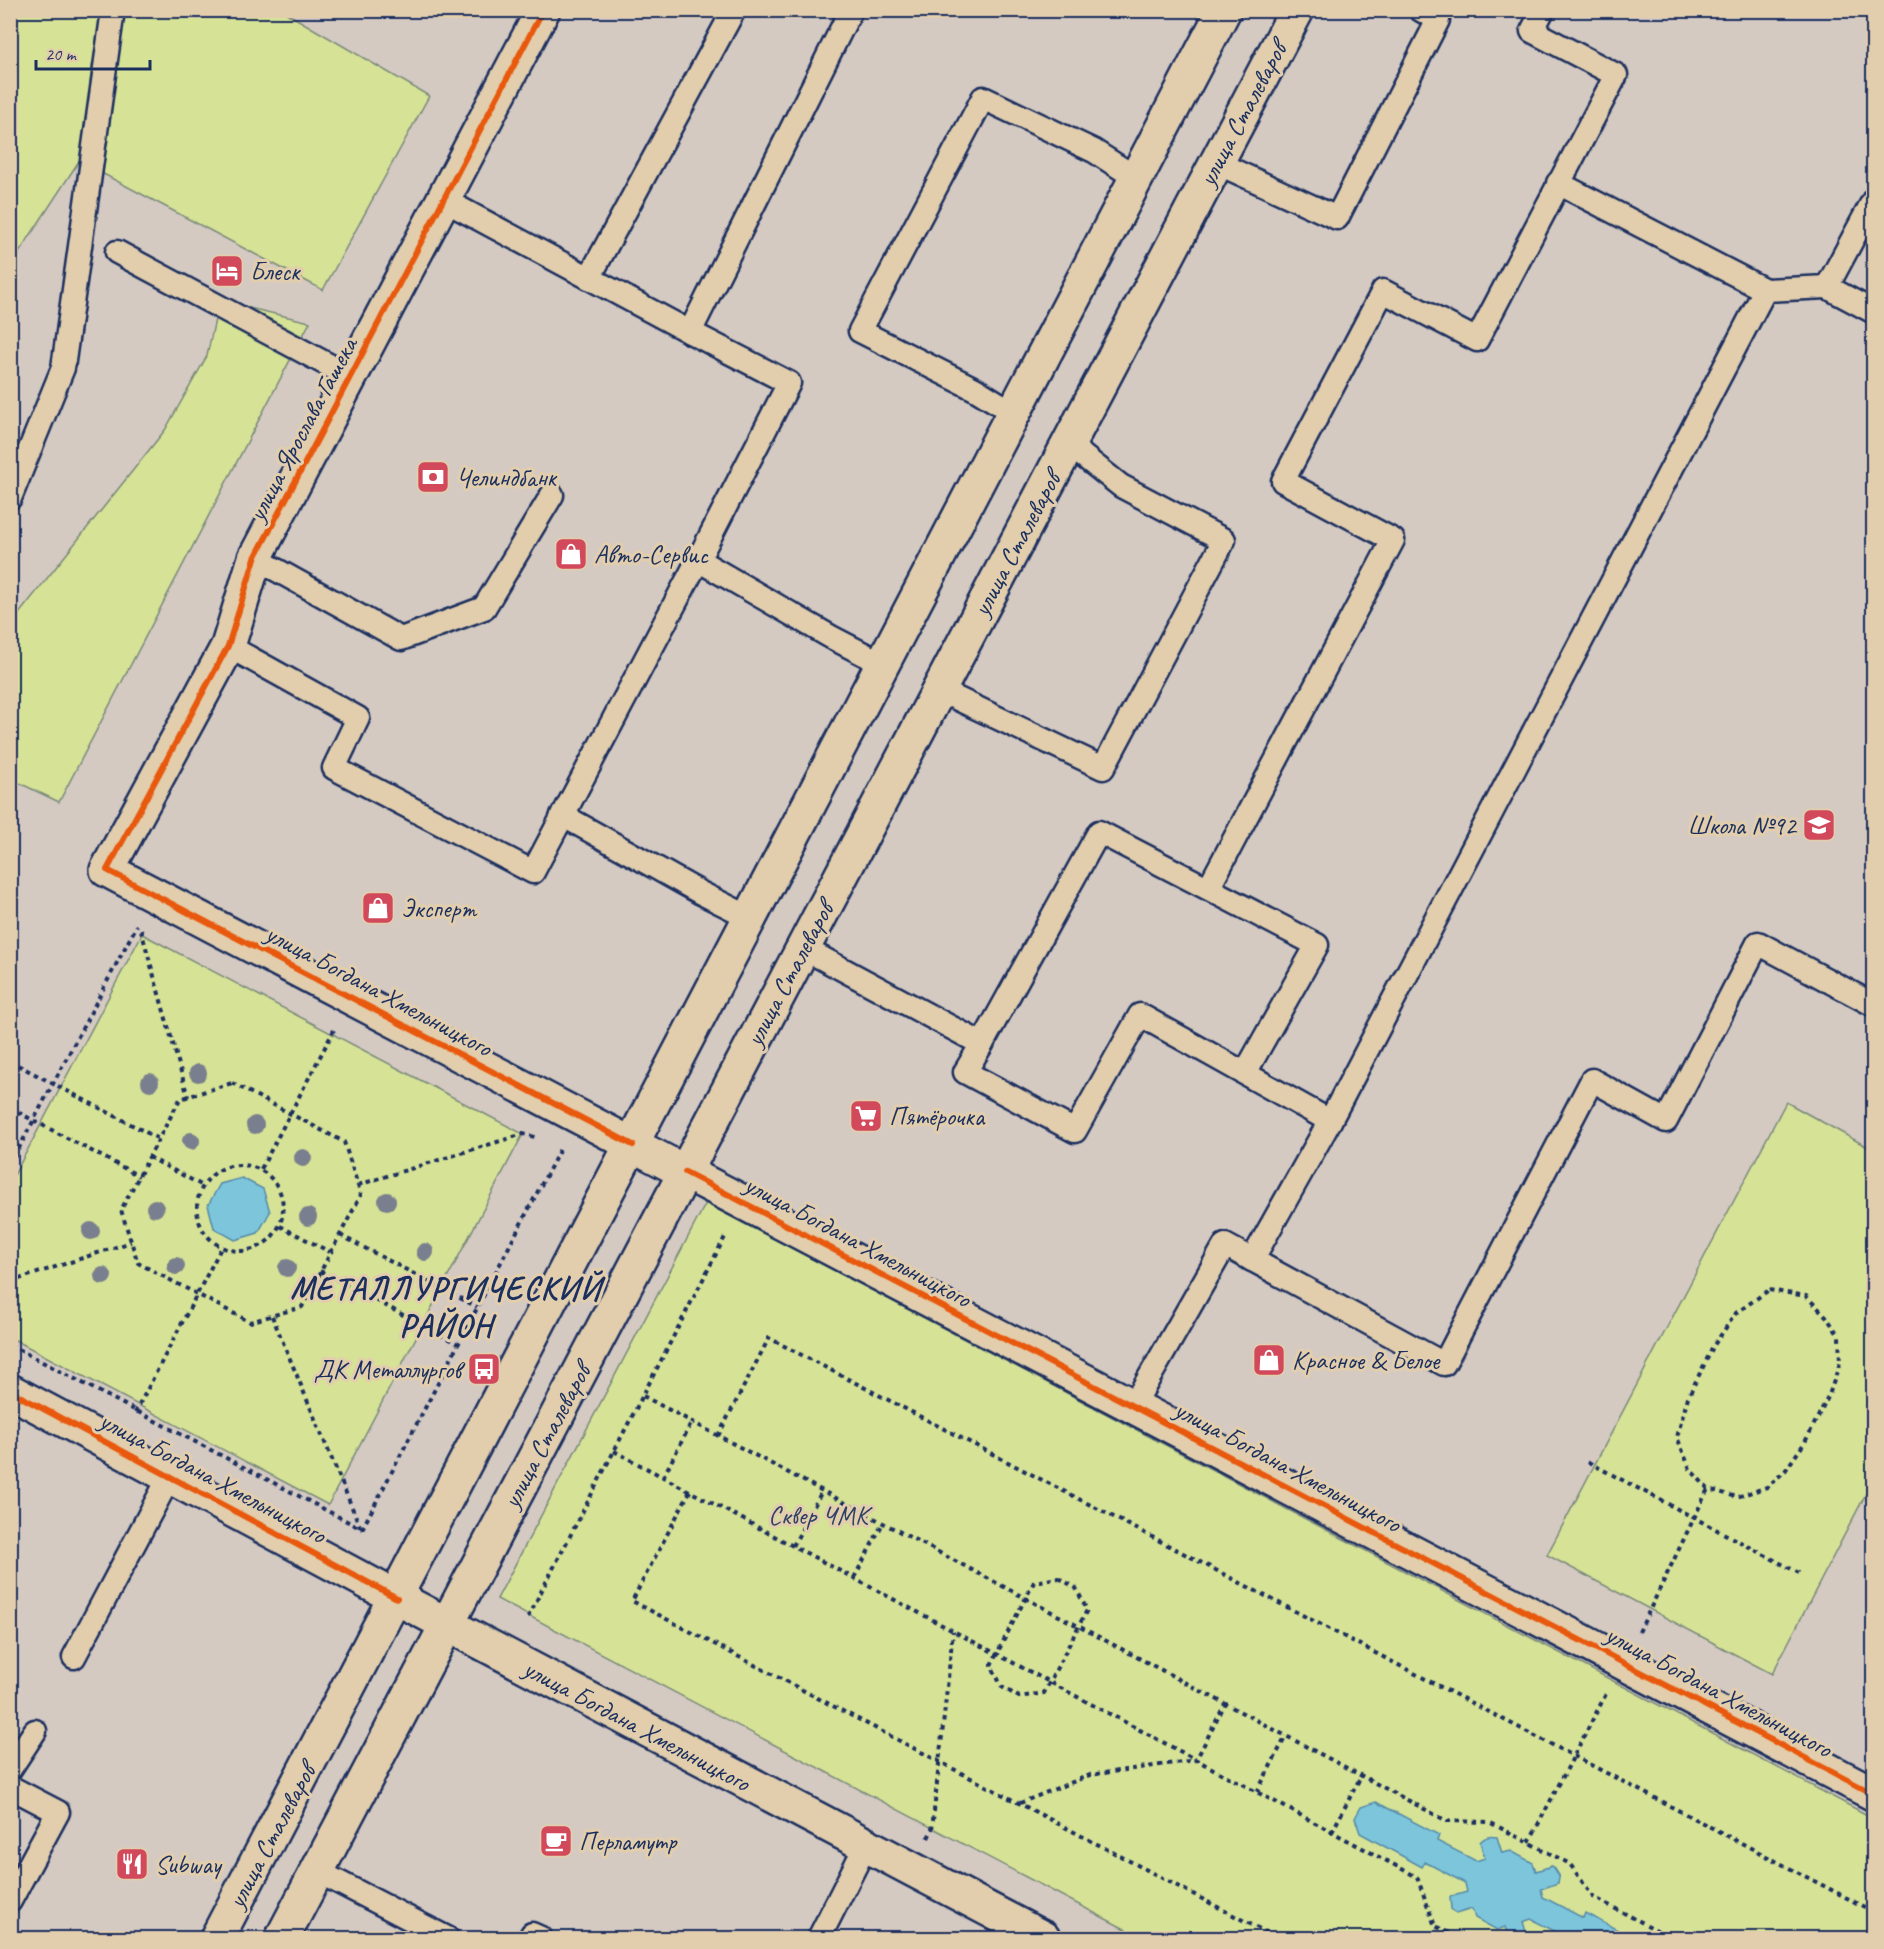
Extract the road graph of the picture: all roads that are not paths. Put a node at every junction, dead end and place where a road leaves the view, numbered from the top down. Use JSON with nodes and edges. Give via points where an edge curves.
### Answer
{"nodes":[{"id":1,"x":113,"y":10,"type":"edge"},
{"id":2,"x":543,"y":10,"type":"edge"},
{"id":3,"x":734,"y":10,"type":"edge"},
{"id":4,"x":851,"y":10,"type":"edge"},
{"id":5,"x":1224,"y":10,"type":"edge"},
{"id":6,"x":1297,"y":10,"type":"edge"},
{"id":7,"x":1421,"y":10,"type":"edge"},
{"id":8,"x":1543,"y":10,"type":"edge"},
{"id":9,"x":1217,"y":163,"type":"junction"},
{"id":10,"x":1136,"y":178,"type":"junction"},
{"id":11,"x":1558,"y":183,"type":"junction"},
{"id":12,"x":1874,"y":199,"type":"edge"},
{"id":13,"x":444,"y":200,"type":"junction"},
{"id":14,"x":117,"y":252,"type":"dead end"},
{"id":15,"x":589,"y":278,"type":"junction"},
{"id":16,"x":1827,"y":287,"type":"junction"},
{"id":17,"x":1765,"y":290,"type":"junction"},
{"id":18,"x":1874,"y":312,"type":"edge"},
{"id":19,"x":690,"y":333,"type":"junction"},
{"id":20,"x":351,"y":377,"type":"junction"},
{"id":21,"x":1014,"y":413,"type":"junction"},
{"id":22,"x":1068,"y":444,"type":"junction"},
{"id":23,"x":552,"y":495,"type":"dead end"},
{"id":24,"x":10,"y":498,"type":"edge"},
{"id":25,"x":255,"y":558,"type":"junction"},
{"id":26,"x":698,"y":560,"type":"junction"},
{"id":27,"x":228,"y":646,"type":"junction"},
{"id":28,"x":883,"y":664,"type":"junction"},
{"id":29,"x":939,"y":690,"type":"junction"},
{"id":30,"x":562,"y":815,"type":"junction"},
{"id":31,"x":107,"y":870,"type":"joint"},
{"id":32,"x":1209,"y":888,"type":"junction"},
{"id":33,"x":751,"y":918,"type":"junction"},
{"id":34,"x":803,"y":948,"type":"junction"},
{"id":35,"x":1874,"y":1005,"type":"edge"},
{"id":36,"x":982,"y":1044,"type":"junction"},
{"id":37,"x":1245,"y":1073,"type":"junction"},
{"id":38,"x":1330,"y":1121,"type":"junction"},
{"id":39,"x":633,"y":1145,"type":"junction"},
{"id":40,"x":685,"y":1172,"type":"junction"},
{"id":41,"x":1252,"y":1260,"type":"junction"},
{"id":42,"x":10,"y":1391,"type":"edge"},
{"id":43,"x":1133,"y":1406,"type":"junction"},
{"id":44,"x":170,"y":1476,"type":"junction"},
{"id":45,"x":397,"y":1598,"type":"junction"},
{"id":46,"x":446,"y":1625,"type":"junction"},
{"id":47,"x":74,"y":1658,"type":"dead end"},
{"id":48,"x":35,"y":1731,"type":"dead end"},
{"id":49,"x":10,"y":1769,"type":"edge"},
{"id":50,"x":10,"y":1787,"type":"edge"},
{"id":51,"x":1874,"y":1794,"type":"edge"},
{"id":52,"x":866,"y":1845,"type":"junction"},
{"id":53,"x":317,"y":1871,"type":"junction"},
{"id":54,"x":10,"y":1901,"type":"edge"},
{"id":55,"x":217,"y":1938,"type":"edge"},
{"id":56,"x":282,"y":1938,"type":"edge"},
{"id":57,"x":447,"y":1938,"type":"edge"},
{"id":58,"x":530,"y":1938,"type":"edge"},
{"id":59,"x":541,"y":1938,"type":"edge"},
{"id":60,"x":819,"y":1938,"type":"edge"},
{"id":61,"x":1043,"y":1938,"type":"edge"}],
"edges":[{"from":1,"to":24,"type":"lane","via":[[63,368]]},
{"from":2,"to":13,"type":"main road","name":"улица Ярослава Гашека"},
{"from":3,"to":15,"type":"lane"},
{"from":4,"to":19,"type":"lane"},
{"from":5,"to":10,"type":"main road","name":"улица Сталеваров"},
{"from":6,"to":9,"type":"main road","name":"улица Сталеваров"},
{"from":7,"to":9,"type":"lane","via":[[1438,20],[1336,218]]},
{"from":8,"to":11,"type":"lane","via":[[1532,31],[1616,75]]},
{"from":9,"to":22,"type":"main road","name":"улица Сталеваров"},
{"from":10,"to":21,"type":"main road","name":"улица Сталеваров"},
{"from":10,"to":21,"type":"lane","via":[[1094,151],[983,98],[860,331]]},
{"from":11,"to":17,"type":"lane"},
{"from":11,"to":32,"type":"lane","via":[[1477,340],[1383,291],[1283,481],[1393,540]]},
{"from":12,"to":16,"type":"lane"},
{"from":13,"to":15,"type":"lane"},
{"from":13,"to":20,"type":"main road","name":"улица Ярослава Гашека"},
{"from":14,"to":20,"type":"lane"},
{"from":15,"to":19,"type":"lane"},
{"from":16,"to":17,"type":"lane"},
{"from":16,"to":18,"type":"lane"},
{"from":17,"to":38,"type":"lane"},
{"from":19,"to":26,"type":"lane","via":[[789,383]]},
{"from":20,"to":25,"type":"main road","name":"улица Ярослава Гашека"},
{"from":21,"to":28,"type":"main road","name":"улица Сталеваров"},
{"from":22,"to":29,"type":"main road","name":"улица Сталеваров"},
{"from":22,"to":29,"type":"lane","via":[[1121,486],[1224,540],[1219,550],[1102,768]]},
{"from":23,"to":25,"type":"lane","via":[[484,608],[401,639]]},
{"from":25,"to":27,"type":"main road","name":"улица Ярослава Гашека"},
{"from":26,"to":28,"type":"lane"},
{"from":26,"to":30,"type":"lane"},
{"from":27,"to":30,"type":"lane","via":[[358,718],[334,768],[533,872]]},
{"from":27,"to":31,"type":"main road","name":"улица Ярослава Гашека"},
{"from":28,"to":33,"type":"main road","name":"улица Сталеваров"},
{"from":29,"to":34,"type":"main road","name":"улица Сталеваров"},
{"from":30,"to":33,"type":"lane"},
{"from":31,"to":39,"type":"main road","name":"улица Богдана Хмельницкого"},
{"from":32,"to":36,"type":"lane","via":[[1099,832]]},
{"from":32,"to":37,"type":"lane","via":[[1317,945]]},
{"from":33,"to":39,"type":"main road","name":"улица Сталеваров"},
{"from":34,"to":36,"type":"lane"},
{"from":34,"to":40,"type":"main road","name":"улица Сталеваров"},
{"from":35,"to":41,"type":"lane","via":[[1758,943],[1666,1121],[1592,1080],[1444,1364]]},
{"from":36,"to":37,"type":"lane","via":[[965,1072],[1075,1131],[1140,1015]]},
{"from":37,"to":38,"type":"lane"},
{"from":38,"to":41,"type":"lane"},
{"from":39,"to":40,"type":"main road","name":"улица Богдана Хмельницкого"},
{"from":39,"to":45,"type":"main road","name":"улица Сталеваров"},
{"from":40,"to":43,"type":"main road","name":"улица Богдана Хмельницкого"},
{"from":40,"to":46,"type":"main road","name":"улица Сталеваров"},
{"from":41,"to":43,"type":"lane","via":[[1226,1245]]},
{"from":42,"to":44,"type":"main road","name":"улица Богдана Хмельницкого"},
{"from":43,"to":51,"type":"main road","name":"улица Богдана Хмельницкого"},
{"from":44,"to":45,"type":"main road","name":"улица Богдана Хмельницкого"},
{"from":44,"to":47,"type":"lane"},
{"from":45,"to":46,"type":"main road","name":"улица Богдана Хмельницкого"},
{"from":45,"to":55,"type":"main road","name":"улица Сталеваров"},
{"from":46,"to":52,"type":"main road","name":"улица Богдана Хмельницкого"},
{"from":46,"to":53,"type":"main road","name":"улица Сталеваров"},
{"from":48,"to":49,"type":"lane"},
{"from":50,"to":54,"type":"lane","via":[[58,1812]]},
{"from":52,"to":60,"type":"lane"},
{"from":52,"to":61,"type":"main road","name":"улица Богдана Хмельницкого"},
{"from":53,"to":56,"type":"main road","name":"улица Сталеваров"},
{"from":53,"to":57,"type":"lane"},
{"from":58,"to":59,"type":"lane","via":[[532,1934]]}]}
